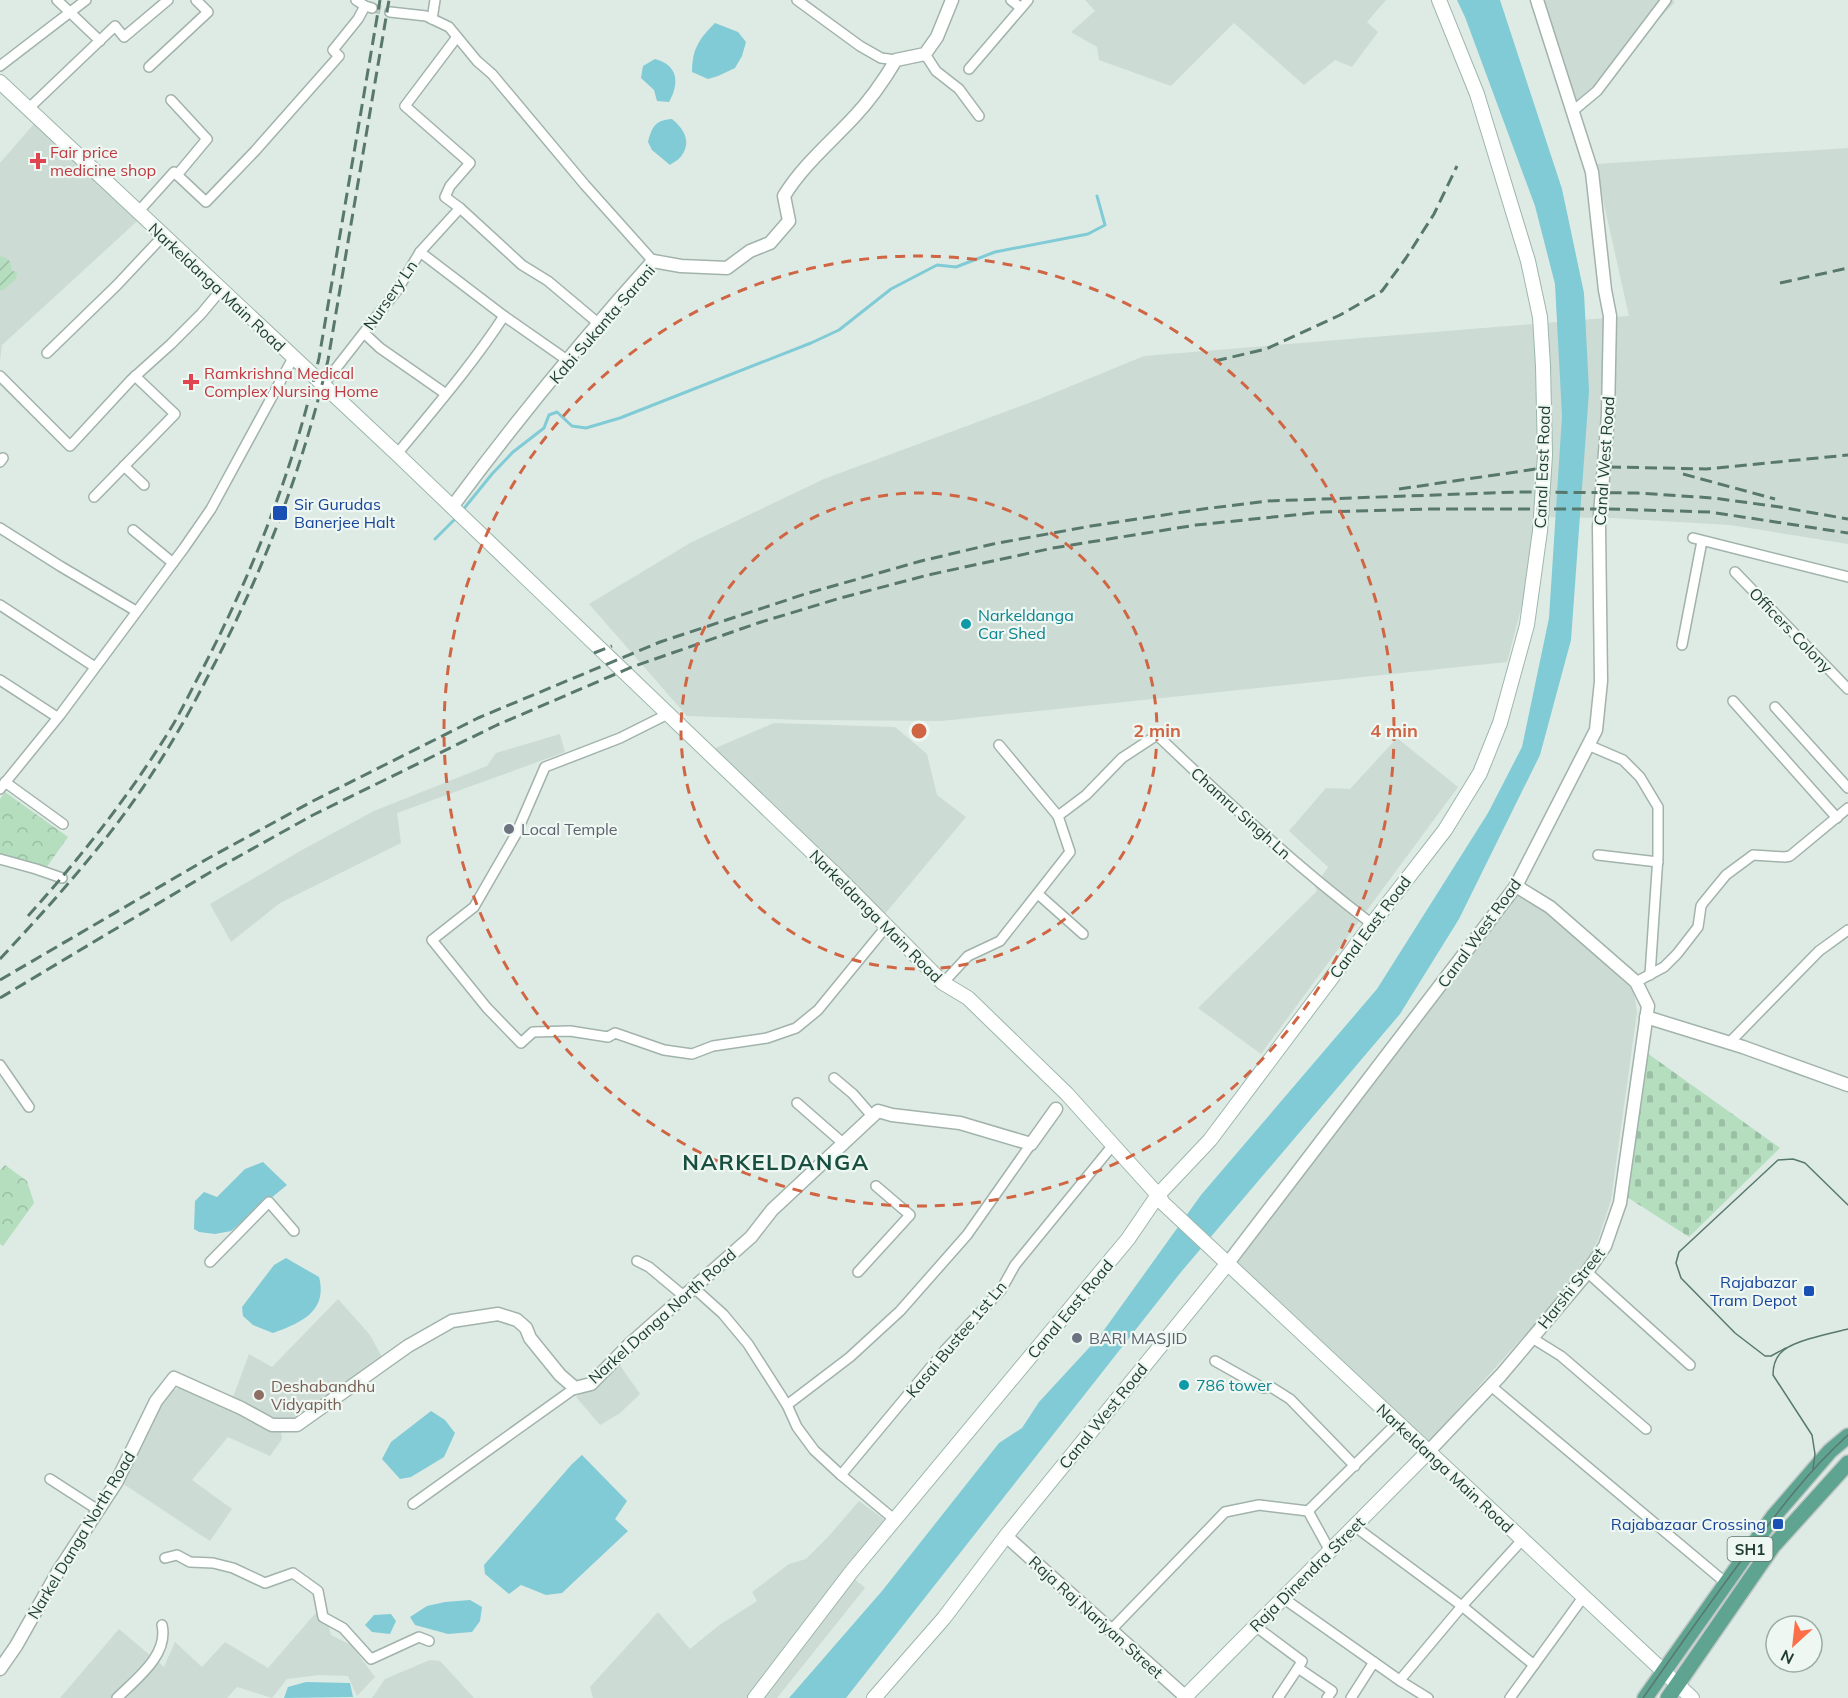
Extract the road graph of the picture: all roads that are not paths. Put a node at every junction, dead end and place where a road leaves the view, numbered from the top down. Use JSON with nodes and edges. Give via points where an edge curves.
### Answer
{"nodes":[{"id":1,"x":57,"y":0,"type":"edge"},
{"id":2,"x":86,"y":0,"type":"edge"},
{"id":3,"x":168,"y":0,"type":"edge"},
{"id":4,"x":196,"y":0,"type":"edge"},
{"id":5,"x":356,"y":0,"type":"edge"},
{"id":6,"x":435,"y":0,"type":"edge"},
{"id":7,"x":797,"y":0,"type":"edge"},
{"id":8,"x":952,"y":0,"type":"edge"},
{"id":9,"x":1011,"y":0,"type":"edge"},
{"id":10,"x":1439,"y":0,"type":"edge"},
{"id":11,"x":1537,"y":0,"type":"edge"},
{"id":12,"x":1666,"y":0,"type":"edge"},
{"id":13,"x":1024,"y":4,"type":"edge"},
{"id":14,"x":390,"y":12,"type":"tunnel mouth"},
{"id":15,"x":71,"y":13,"type":"junction"},
{"id":16,"x":432,"y":19,"type":"junction"},
{"id":17,"x":457,"y":37,"type":"junction"},
{"id":18,"x":100,"y":41,"type":"junction"},
{"id":19,"x":925,"y":54,"type":"junction"},
{"id":20,"x":896,"y":60,"type":"junction"},
{"id":21,"x":0,"y":66,"type":"edge"},
{"id":22,"x":149,"y":68,"type":"dead end"},
{"id":23,"x":969,"y":69,"type":"dead end"},
{"id":24,"x":0,"y":82,"type":"edge"},
{"id":25,"x":171,"y":100,"type":"dead end"},
{"id":26,"x":28,"y":109,"type":"junction"},
{"id":27,"x":1573,"y":111,"type":"junction"},
{"id":28,"x":979,"y":116,"type":"dead end"},
{"id":29,"x":177,"y":175,"type":"junction"},
{"id":30,"x":460,"y":208,"type":"junction"},
{"id":31,"x":138,"y":212,"type":"junction"},
{"id":32,"x":163,"y":236,"type":"junction"},
{"id":33,"x":420,"y":252,"type":"junction"},
{"id":34,"x":653,"y":261,"type":"junction"},
{"id":35,"x":221,"y":290,"type":"junction"},
{"id":36,"x":504,"y":316,"type":"junction"},
{"id":37,"x":598,"y":323,"type":"junction"},
{"id":38,"x":364,"y":333,"type":"junction"},
{"id":39,"x":47,"y":353,"type":"dead end"},
{"id":40,"x":293,"y":358,"type":"junction"},
{"id":41,"x":567,"y":360,"type":"junction"},
{"id":42,"x":0,"y":376,"type":"edge"},
{"id":43,"x":135,"y":376,"type":"junction"},
{"id":44,"x":323,"y":385,"type":"junction"},
{"id":45,"x":446,"y":394,"type":"junction"},
{"id":46,"x":397,"y":454,"type":"junction"},
{"id":47,"x":124,"y":466,"type":"junction"},
{"id":48,"x":144,"y":485,"type":"dead end"},
{"id":49,"x":94,"y":497,"type":"dead end"},
{"id":50,"x":452,"y":507,"type":"junction"},
{"id":51,"x":0,"y":528,"type":"edge"},
{"id":52,"x":133,"y":530,"type":"dead end"},
{"id":53,"x":173,"y":563,"type":"junction"},
{"id":54,"x":1735,"y":572,"type":"dead end"},
{"id":55,"x":1848,"y":577,"type":"edge"},
{"id":56,"x":0,"y":605,"type":"edge"},
{"id":57,"x":136,"y":612,"type":"junction"},
{"id":58,"x":1682,"y":645,"type":"dead end"},
{"id":59,"x":95,"y":667,"type":"junction"},
{"id":60,"x":0,"y":680,"type":"edge"},
{"id":61,"x":1848,"y":689,"type":"edge"},
{"id":62,"x":1734,"y":701,"type":"dead end"},
{"id":63,"x":1775,"y":706,"type":"dead end"},
{"id":64,"x":668,"y":714,"type":"junction"},
{"id":65,"x":57,"y":717,"type":"junction"},
{"id":66,"x":999,"y":745,"type":"dead end"},
{"id":67,"x":1588,"y":745,"type":"junction"},
{"id":68,"x":3,"y":786,"type":"edge"},
{"id":69,"x":1848,"y":788,"type":"edge"},
{"id":70,"x":1848,"y":808,"type":"edge"},
{"id":71,"x":1058,"y":816,"type":"junction"},
{"id":72,"x":1837,"y":818,"type":"junction"},
{"id":73,"x":63,"y":824,"type":"dead end"},
{"id":74,"x":1598,"y":855,"type":"dead end"},
{"id":75,"x":0,"y":859,"type":"edge"},
{"id":76,"x":1658,"y":862,"type":"junction"},
{"id":77,"x":62,"y":878,"type":"dead end"},
{"id":78,"x":1516,"y":886,"type":"junction"},
{"id":79,"x":1038,"y":894,"type":"junction"},
{"id":80,"x":1372,"y":924,"type":"junction"},
{"id":81,"x":886,"y":927,"type":"junction"},
{"id":82,"x":1848,"y":930,"type":"edge"},
{"id":83,"x":1083,"y":934,"type":"dead end"},
{"id":84,"x":1650,"y":975,"type":"junction"},
{"id":85,"x":1636,"y":982,"type":"junction"},
{"id":86,"x":943,"y":983,"type":"junction"},
{"id":87,"x":1646,"y":1017,"type":"junction"},
{"id":88,"x":1729,"y":1043,"type":"junction"},
{"id":89,"x":0,"y":1065,"type":"edge"},
{"id":90,"x":834,"y":1078,"type":"dead end"},
{"id":91,"x":1848,"y":1084,"type":"edge"},
{"id":92,"x":797,"y":1103,"type":"dead end"},
{"id":93,"x":29,"y":1107,"type":"dead end"},
{"id":94,"x":1056,"y":1108,"type":"dead end"},
{"id":95,"x":873,"y":1117,"type":"junction"},
{"id":96,"x":844,"y":1144,"type":"junction"},
{"id":97,"x":1030,"y":1144,"type":"junction"},
{"id":98,"x":1113,"y":1145,"type":"junction"},
{"id":99,"x":876,"y":1186,"type":"dead end"},
{"id":100,"x":1160,"y":1199,"type":"junction"},
{"id":101,"x":294,"y":1231,"type":"dead end"},
{"id":102,"x":1223,"y":1259,"type":"junction"},
{"id":103,"x":638,"y":1261,"type":"dead end"},
{"id":104,"x":210,"y":1262,"type":"dead end"},
{"id":105,"x":858,"y":1272,"type":"dead end"},
{"id":106,"x":1587,"y":1272,"type":"junction"},
{"id":107,"x":689,"y":1292,"type":"junction"},
{"id":108,"x":1532,"y":1338,"type":"junction"},
{"id":109,"x":1215,"y":1361,"type":"dead end"},
{"id":110,"x":1690,"y":1365,"type":"dead end"},
{"id":111,"x":1491,"y":1386,"type":"junction"},
{"id":112,"x":575,"y":1388,"type":"junction"},
{"id":113,"x":787,"y":1404,"type":"junction"},
{"id":114,"x":1397,"y":1423,"type":"junction"},
{"id":115,"x":1646,"y":1429,"type":"dead end"},
{"id":116,"x":1848,"y":1436,"type":"edge"},
{"id":117,"x":1429,"y":1451,"type":"junction"},
{"id":118,"x":1848,"y":1463,"type":"edge"},
{"id":119,"x":1354,"y":1466,"type":"junction"},
{"id":120,"x":841,"y":1475,"type":"junction"},
{"id":121,"x":50,"y":1479,"type":"dead end"},
{"id":122,"x":413,"y":1504,"type":"dead end"},
{"id":123,"x":98,"y":1510,"type":"junction"},
{"id":124,"x":1308,"y":1512,"type":"junction"},
{"id":125,"x":895,"y":1520,"type":"junction"},
{"id":126,"x":1354,"y":1526,"type":"junction"},
{"id":127,"x":1006,"y":1536,"type":"junction"},
{"id":128,"x":1523,"y":1539,"type":"junction"},
{"id":129,"x":1330,"y":1551,"type":"junction"},
{"id":130,"x":165,"y":1558,"type":"dead end"},
{"id":131,"x":1726,"y":1583,"type":"junction"},
{"id":132,"x":1584,"y":1596,"type":"junction"},
{"id":133,"x":1283,"y":1598,"type":"junction"},
{"id":134,"x":1461,"y":1606,"type":"junction"},
{"id":135,"x":162,"y":1625,"type":"dead end"},
{"id":136,"x":1255,"y":1626,"type":"junction"},
{"id":137,"x":1110,"y":1631,"type":"junction"},
{"id":138,"x":429,"y":1641,"type":"dead end"},
{"id":139,"x":1374,"y":1662,"type":"junction"},
{"id":140,"x":1534,"y":1665,"type":"junction"},
{"id":141,"x":1298,"y":1668,"type":"junction"},
{"id":142,"x":0,"y":1670,"type":"edge"},
{"id":143,"x":1663,"y":1671,"type":"junction"},
{"id":144,"x":1400,"y":1680,"type":"junction"},
{"id":145,"x":1677,"y":1684,"type":"junction"},
{"id":146,"x":117,"y":1698,"type":"edge"},
{"id":147,"x":755,"y":1698,"type":"edge"},
{"id":148,"x":874,"y":1698,"type":"edge"},
{"id":149,"x":1186,"y":1698,"type":"edge"},
{"id":150,"x":1278,"y":1698,"type":"edge"},
{"id":151,"x":1327,"y":1698,"type":"edge"},
{"id":152,"x":1351,"y":1698,"type":"edge"},
{"id":153,"x":1428,"y":1698,"type":"edge"},
{"id":154,"x":1510,"y":1698,"type":"edge"},
{"id":155,"x":1645,"y":1698,"type":"edge"},
{"id":156,"x":1668,"y":1698,"type":"edge"},
{"id":157,"x":1692,"y":1698,"type":"edge"}],
"edges":[{"from":1,"to":15,"type":"street"},
{"from":2,"to":15,"type":"street"},
{"from":3,"to":18,"type":"street","via":[[124,37],[115,26]]},
{"from":4,"to":22,"type":"street","via":[[208,12]]},
{"from":5,"to":29,"type":"street","via":[[368,7],[333,50],[339,56],[206,202]]},
{"from":6,"to":16,"type":"street"},
{"from":7,"to":20,"type":"street","via":[[860,46],[881,58]]},
{"from":8,"to":19,"type":"street","via":[[937,37]]},
{"from":9,"to":13,"type":"street"},
{"from":10,"to":80,"type":"main road","name":"Canal East Road","via":[[1477,94],[1528,261],[1540,316],[1545,455],[1540,531],[1527,625],[1500,723],[1480,773],[1445,830]]},
{"from":11,"to":27,"type":"street","name":"Canal West Road"},
{"from":12,"to":27,"type":"street","via":[[1597,91]]},
{"from":13,"to":23,"type":"street"},
{"from":14,"to":16,"type":"street"},
{"from":15,"to":18,"type":"street"},
{"from":15,"to":21,"type":"street"},
{"from":16,"to":17,"type":"street","via":[[449,27]]},
{"from":17,"to":30,"type":"street","via":[[405,106],[470,163],[445,197]]},
{"from":17,"to":34,"type":"street"},
{"from":18,"to":26,"type":"street"},
{"from":19,"to":20,"type":"street"},
{"from":19,"to":28,"type":"street"},
{"from":20,"to":34,"type":"street","name":"Kabi Sukanta Sarani","via":[[880,88],[857,115],[795,177],[784,196],[789,221],[770,243],[750,251],[727,268]]},
{"from":24,"to":26,"type":"main road","name":"Narkeldanga Main Road"},
{"from":25,"to":29,"type":"street","via":[[207,139]]},
{"from":26,"to":31,"type":"main road","name":"Narkeldanga Main Road"},
{"from":27,"to":67,"type":"street","name":"Canal West Road","via":[[1592,172],[1610,316],[1608,415],[1599,527],[1601,681],[1596,730]]},
{"from":29,"to":31,"type":"street","via":[[174,172]]},
{"from":30,"to":33,"type":"street","name":"Nursery Ln"},
{"from":30,"to":37,"type":"street","via":[[522,265],[549,281]]},
{"from":31,"to":32,"type":"main road","name":"Narkeldanga Main Road"},
{"from":32,"to":35,"type":"main road","name":"Narkeldanga Main Road"},
{"from":32,"to":39,"type":"street"},
{"from":33,"to":36,"type":"street"},
{"from":33,"to":38,"type":"street","name":"Nursery Ln"},
{"from":34,"to":37,"type":"street","name":"Kabi Sukanta Sarani"},
{"from":35,"to":40,"type":"main road","name":"Narkeldanga Main Road"},
{"from":35,"to":43,"type":"street"},
{"from":36,"to":41,"type":"street"},
{"from":36,"to":45,"type":"street"},
{"from":37,"to":41,"type":"street","name":"Kabi Sukanta Sarani"},
{"from":38,"to":44,"type":"street","name":"Nursery Ln"},
{"from":38,"to":45,"type":"street"},
{"from":40,"to":44,"type":"main road","name":"Narkeldanga Main Road"},
{"from":40,"to":53,"type":"street","via":[[211,509]]},
{"from":41,"to":50,"type":"street","name":"Kabi Sukanta Sarani"},
{"from":42,"to":43,"type":"street","via":[[70,446]]},
{"from":43,"to":47,"type":"street","via":[[175,414]]},
{"from":44,"to":46,"type":"main road","name":"Narkeldanga Main Road"},
{"from":45,"to":46,"type":"street"},
{"from":46,"to":50,"type":"main road","name":"Narkeldanga Main Road"},
{"from":47,"to":48,"type":"street"},
{"from":47,"to":49,"type":"street"},
{"from":50,"to":64,"type":"main road","name":"Narkeldanga Main Road"},
{"from":51,"to":57,"type":"street"},
{"from":52,"to":53,"type":"street"},
{"from":53,"to":57,"type":"street"},
{"from":54,"to":61,"type":"street","name":"Officers Colony"},
{"from":55,"to":58,"type":"street","via":[[1697,539]]},
{"from":56,"to":59,"type":"street"},
{"from":57,"to":59,"type":"street"},
{"from":59,"to":65,"type":"street"},
{"from":60,"to":65,"type":"street"},
{"from":62,"to":72,"type":"street"},
{"from":63,"to":69,"type":"street"},
{"from":64,"to":81,"type":"main road","name":"Narkeldanga Main Road"},
{"from":64,"to":81,"type":"street","via":[[620,738],[545,767],[516,834],[474,908],[432,940],[487,1008],[521,1042],[533,1032],[570,1031],[608,1037],[615,1033],[664,1050],[692,1054],[713,1046],[767,1038],[796,1028],[818,1010]]},
{"from":65,"to":68,"type":"street"},
{"from":66,"to":71,"type":"street"},
{"from":67,"to":76,"type":"street","via":[[1623,760],[1640,777],[1658,807]]},
{"from":67,"to":78,"type":"street","name":"Canal West Road"},
{"from":68,"to":73,"type":"street"},
{"from":70,"to":72,"type":"street"},
{"from":71,"to":79,"type":"street","via":[[1070,852]]},
{"from":71,"to":80,"type":"street","name":"Chamru Singh Ln","via":[[1086,795],[1122,758],[1157,735],[1229,804]]},
{"from":72,"to":84,"type":"street","via":[[1790,856],[1753,855],[1726,875],[1701,906],[1696,931],[1664,967]]},
{"from":74,"to":76,"type":"street"},
{"from":75,"to":77,"type":"street"},
{"from":76,"to":84,"type":"street"},
{"from":78,"to":85,"type":"street","via":[[1550,907]]},
{"from":78,"to":102,"type":"street","name":"Canal West Road"},
{"from":79,"to":83,"type":"street"},
{"from":79,"to":86,"type":"street","via":[[1000,941],[968,956]]},
{"from":80,"to":100,"type":"main road","name":"Canal East Road","via":[[1210,1140]]},
{"from":81,"to":86,"type":"main road","name":"Narkeldanga Main Road"},
{"from":82,"to":88,"type":"street","via":[[1819,951]]},
{"from":84,"to":85,"type":"street"},
{"from":85,"to":87,"type":"street","via":[[1648,1006]]},
{"from":86,"to":98,"type":"main road","name":"Narkeldanga Main Road","via":[[968,998],[1067,1094]]},
{"from":87,"to":88,"type":"street"},
{"from":87,"to":106,"type":"street","name":"Harshi Street","via":[[1620,1203],[1605,1246]]},
{"from":88,"to":91,"type":"street"},
{"from":89,"to":93,"type":"street"},
{"from":90,"to":95,"type":"street"},
{"from":92,"to":96,"type":"street"},
{"from":94,"to":97,"type":"street"},
{"from":95,"to":96,"type":"street","name":"Narkel Danga North Road"},
{"from":95,"to":97,"type":"street","via":[[879,1111],[960,1123]]},
{"from":96,"to":107,"type":"street","name":"Narkel Danga North Road","via":[[772,1210],[751,1237]]},
{"from":97,"to":113,"type":"street","via":[[967,1235],[900,1311],[850,1357]]},
{"from":98,"to":100,"type":"main road","name":"Narkeldanga Main Road"},
{"from":98,"to":120,"type":"street","name":"Kasai Bustee 1st Ln","via":[[1015,1265],[1001,1290],[945,1350]]},
{"from":99,"to":105,"type":"street","via":[[910,1215]]},
{"from":100,"to":102,"type":"main road","name":"Narkeldanga Main Road"},
{"from":100,"to":125,"type":"main road","name":"Canal East Road"},
{"from":101,"to":104,"type":"street","via":[[269,1202]]},
{"from":102,"to":114,"type":"main road","name":"Narkeldanga Main Road"},
{"from":102,"to":127,"type":"main road","name":"Canal West Road"},
{"from":103,"to":107,"type":"street"},
{"from":106,"to":108,"type":"street","name":"Harshi Street"},
{"from":106,"to":110,"type":"street"},
{"from":107,"to":112,"type":"street","name":"Narkel Danga North Road","via":[[591,1384]]},
{"from":107,"to":113,"type":"street","via":[[723,1314]]},
{"from":108,"to":111,"type":"street","name":"Harshi Street"},
{"from":108,"to":115,"type":"street","via":[[1561,1356]]},
{"from":109,"to":119,"type":"street","via":[[1290,1399]]},
{"from":111,"to":117,"type":"street","name":"Harshi Street"},
{"from":111,"to":131,"type":"street"},
{"from":112,"to":122,"type":"street"},
{"from":112,"to":123,"type":"street","name":"Narkel Danga North Road","via":[[560,1375],[526,1328],[517,1320],[498,1314],[452,1321],[408,1346],[297,1425],[273,1425],[174,1378],[156,1401],[116,1483]]},
{"from":113,"to":120,"type":"street","via":[[797,1427],[814,1450]]},
{"from":114,"to":117,"type":"main road","name":"Narkeldanga Main Road"},
{"from":114,"to":119,"type":"street"},
{"from":116,"to":131,"type":"main road","number":"SH1","via":[[1830,1451],[1773,1517]]},
{"from":117,"to":126,"type":"main road","name":"Raja Dinendra Street"},
{"from":117,"to":128,"type":"main road","name":"Narkeldanga Main Road"},
{"from":118,"to":145,"type":"main road","via":[[1773,1546]]},
{"from":119,"to":124,"type":"street"},
{"from":120,"to":125,"type":"street"},
{"from":121,"to":123,"type":"street"},
{"from":123,"to":142,"type":"street","name":"Narkel Danga North Road"},
{"from":124,"to":129,"type":"street"},
{"from":124,"to":137,"type":"street","via":[[1259,1505],[1225,1512]]},
{"from":125,"to":147,"type":"main road","name":"Canal East Road"},
{"from":126,"to":129,"type":"main road","name":"Raja Dinendra Street"},
{"from":126,"to":134,"type":"street"},
{"from":127,"to":137,"type":"street","name":"Raja Raj Nariyan Street"},
{"from":127,"to":148,"type":"main road","name":"Canal West Road","via":[[944,1618]]},
{"from":128,"to":132,"type":"main road","name":"Narkeldanga Main Road"},
{"from":128,"to":134,"type":"street"},
{"from":129,"to":133,"type":"main road","name":"Raja Dinendra Street"},
{"from":130,"to":138,"type":"street","via":[[177,1555],[190,1562],[233,1568],[265,1583],[293,1573],[318,1591],[324,1617],[343,1628],[371,1659],[419,1637]]},
{"from":131,"to":143,"type":"main road","number":"SH1"},
{"from":132,"to":140,"type":"street"},
{"from":132,"to":143,"type":"main road","name":"Narkeldanga Main Road"},
{"from":133,"to":136,"type":"main road","name":"Raja Dinendra Street"},
{"from":133,"to":139,"type":"street"},
{"from":134,"to":140,"type":"street"},
{"from":134,"to":144,"type":"street"},
{"from":135,"to":146,"type":"street","via":[[160,1650]]},
{"from":136,"to":141,"type":"street","via":[[1302,1660]]},
{"from":136,"to":149,"type":"main road","name":"Raja Dinendra Street"},
{"from":137,"to":149,"type":"street","name":"Raja Raj Nariyan Street"},
{"from":139,"to":144,"type":"street"},
{"from":139,"to":152,"type":"street"},
{"from":140,"to":154,"type":"street"},
{"from":141,"to":150,"type":"street"},
{"from":141,"to":151,"type":"street","via":[[1332,1690]]},
{"from":143,"to":145,"type":"main road","name":"Narkeldanga Main Road"},
{"from":143,"to":155,"type":"main road","number":"SH1"},
{"from":144,"to":153,"type":"street"},
{"from":145,"to":156,"type":"main road"},
{"from":145,"to":157,"type":"main road","name":"Narkeldanga Main Road"}]}
